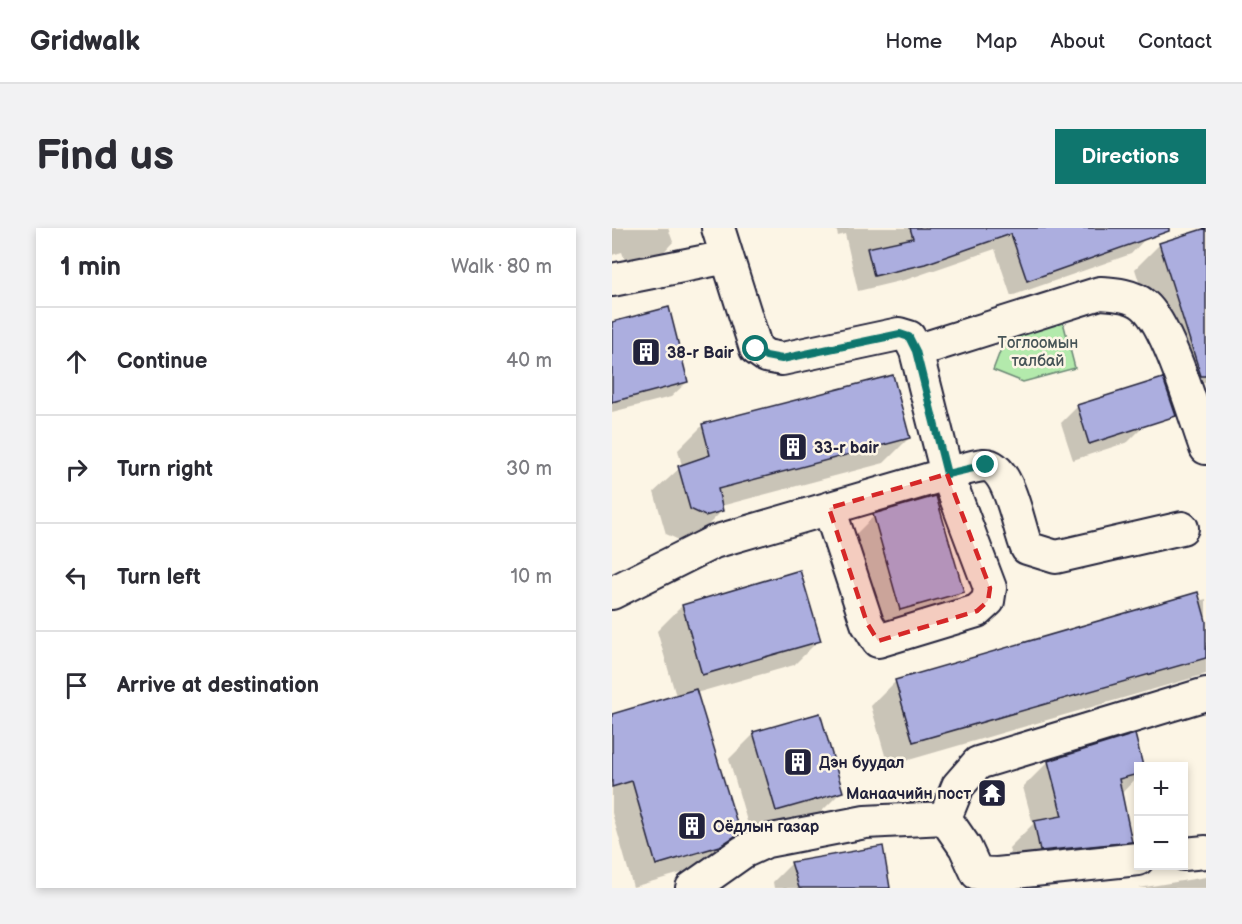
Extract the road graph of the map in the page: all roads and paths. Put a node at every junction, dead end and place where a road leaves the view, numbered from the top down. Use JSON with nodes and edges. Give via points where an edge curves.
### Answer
{"nodes":[{"id":1,"x":718,"y":228,"type":"edge"},
{"id":2,"x":727,"y":257,"type":"junction"},
{"id":3,"x":612,"y":280,"type":"edge"},
{"id":4,"x":916,"y":351,"type":"junction"},
{"id":5,"x":1206,"y":448,"type":"edge"},
{"id":6,"x":947,"y":474,"type":"junction"},
{"id":7,"x":829,"y":508,"type":"junction"},
{"id":8,"x":1182,"y":528,"type":"dead end"},
{"id":9,"x":612,"y":593,"type":"edge"},
{"id":10,"x":1206,"y":694,"type":"edge"},
{"id":11,"x":945,"y":818,"type":"junction"},
{"id":12,"x":1206,"y":852,"type":"edge"},
{"id":13,"x":1188,"y":854,"type":"edge"},
{"id":14,"x":1134,"y":859,"type":"edge"},
{"id":15,"x":692,"y":888,"type":"edge"}],
"edges":[{"from":1,"to":2,"type":"street"},
{"from":2,"to":3,"type":"street"},
{"from":2,"to":4,"type":"street","via":[[756,349],[766,356],[782,359],[900,334],[909,337]]},
{"from":4,"to":5,"type":"street","via":[[1100,293],[1122,295],[1144,305],[1164,333]]},
{"from":4,"to":6,"type":"street"},
{"from":6,"to":7,"type":"street"},
{"from":6,"to":7,"type":"street","via":[[990,588],[988,601],[977,611],[879,641],[867,623]]},
{"from":6,"to":8,"type":"street","via":[[986,465],[998,470],[1005,480],[1027,548],[1039,554],[1056,557]]},
{"from":7,"to":9,"type":"street","via":[[714,542]]},
{"from":10,"to":11,"type":"street","via":[[978,764],[958,786]]},
{"from":11,"to":14,"type":"street","via":[[977,873]]},
{"from":11,"to":15,"type":"street","via":[[865,822],[767,841],[743,852]]},
{"from":12,"to":13,"type":"street"}]}
